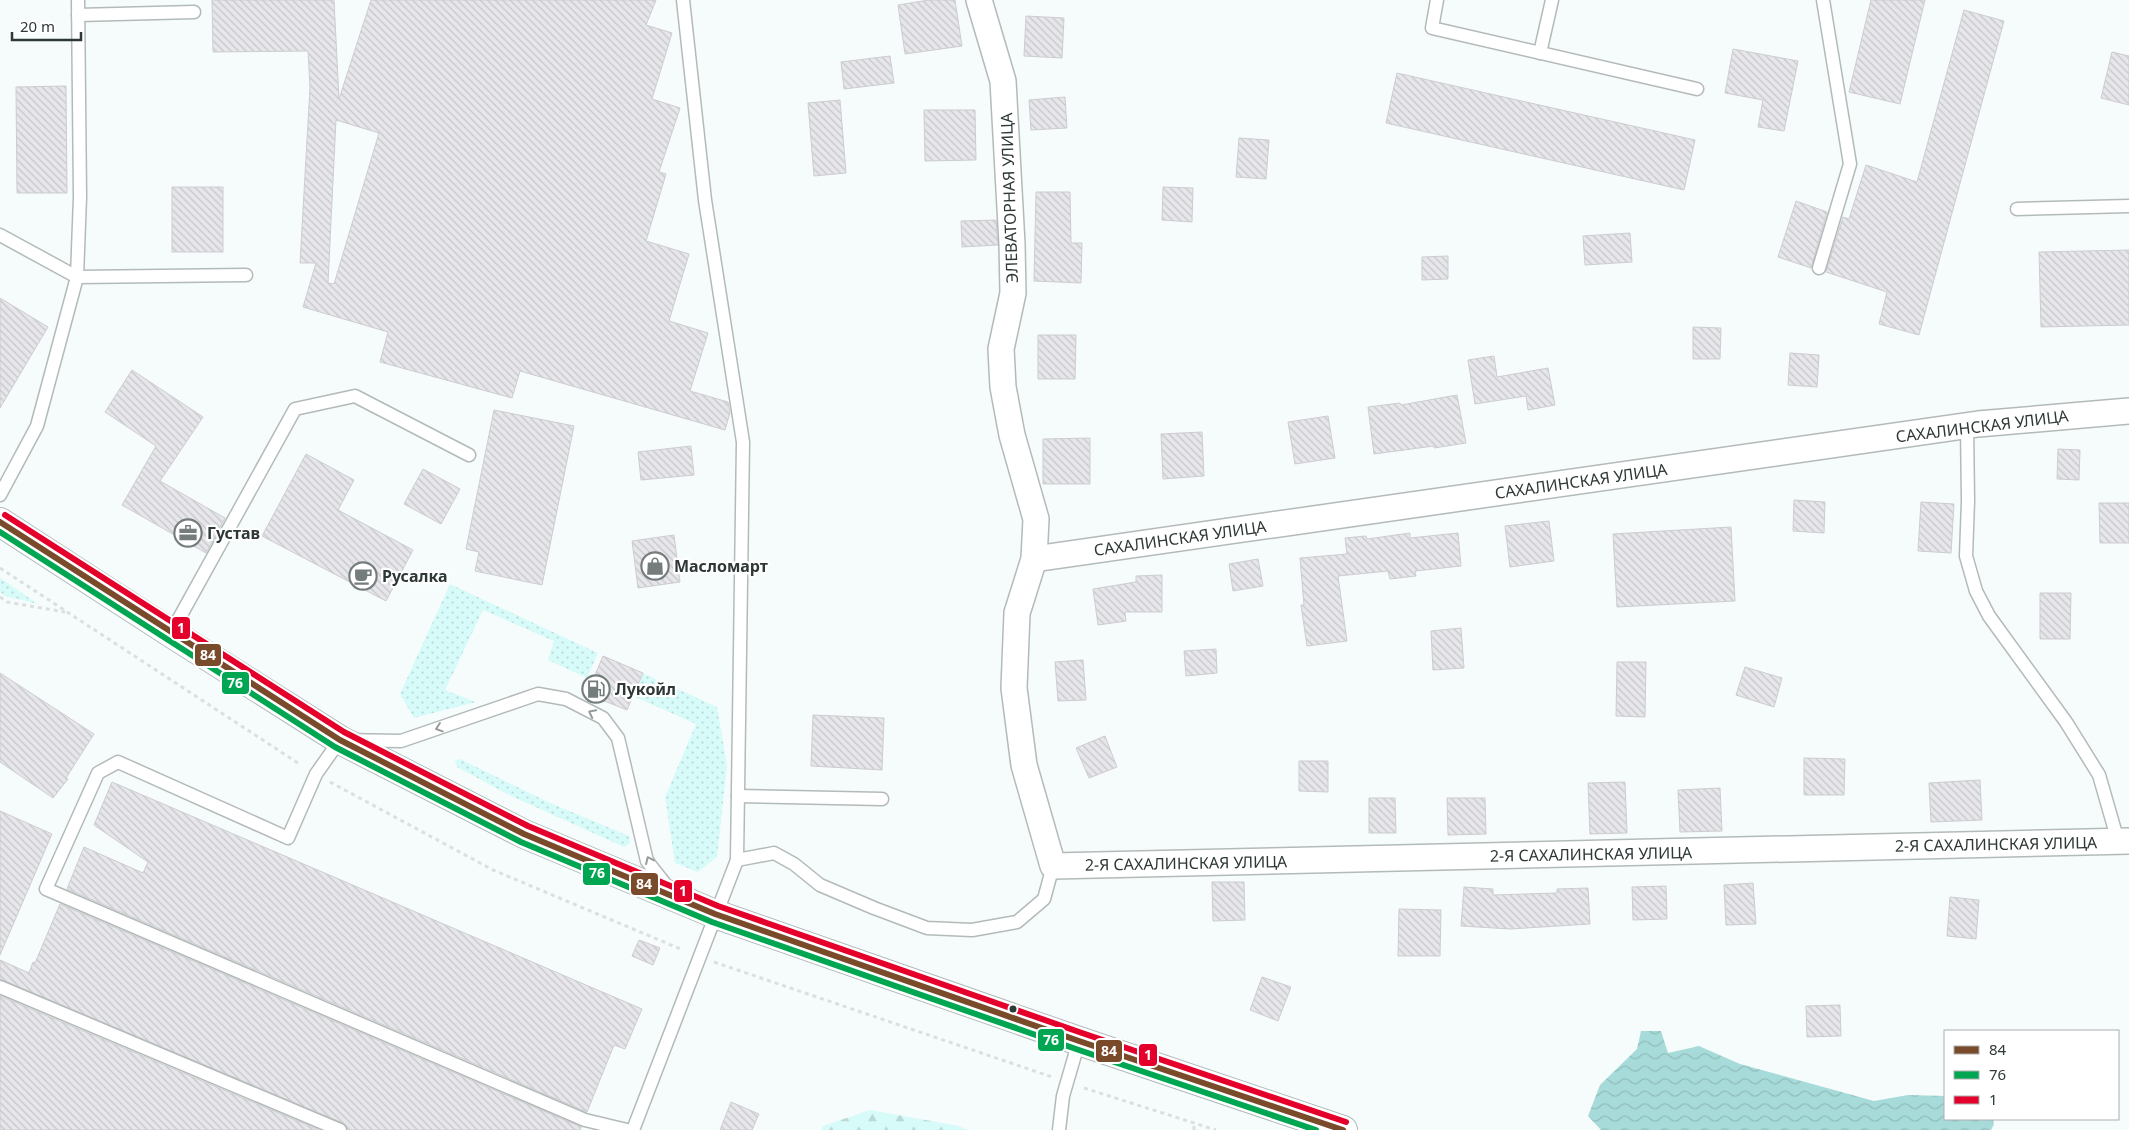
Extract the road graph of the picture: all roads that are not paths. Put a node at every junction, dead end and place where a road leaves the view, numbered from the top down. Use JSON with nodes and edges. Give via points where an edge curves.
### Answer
{"nodes":[{"id":1,"x":78,"y":0,"type":"edge"},
{"id":2,"x":683,"y":0,"type":"edge"},
{"id":3,"x":979,"y":0,"type":"edge"},
{"id":4,"x":1436,"y":0,"type":"edge"},
{"id":5,"x":1552,"y":0,"type":"edge"},
{"id":6,"x":1823,"y":0,"type":"edge"},
{"id":7,"x":194,"y":12,"type":"dead end"},
{"id":8,"x":78,"y":16,"type":"junction"},
{"id":9,"x":1540,"y":53,"type":"junction"},
{"id":10,"x":1697,"y":89,"type":"dead end"},
{"id":11,"x":2129,"y":206,"type":"edge"},
{"id":12,"x":2017,"y":209,"type":"dead end"},
{"id":13,"x":0,"y":235,"type":"edge"},
{"id":14,"x":1819,"y":268,"type":"dead end"},
{"id":15,"x":246,"y":275,"type":"dead end"},
{"id":16,"x":77,"y":277,"type":"junction"},
{"id":17,"x":2129,"y":410,"type":"edge"},
{"id":18,"x":1967,"y":425,"type":"junction"},
{"id":19,"x":469,"y":455,"type":"dead end"},
{"id":20,"x":0,"y":495,"type":"edge"},
{"id":21,"x":0,"y":522,"type":"edge"},
{"id":22,"x":1034,"y":559,"type":"junction"},
{"id":23,"x":171,"y":633,"type":"junction"},
{"id":24,"x":340,"y":740,"type":"junction"},
{"id":25,"x":738,"y":796,"type":"junction"},
{"id":26,"x":882,"y":799,"type":"dead end"},
{"id":27,"x":2124,"y":841,"type":"edge"},
{"id":28,"x":737,"y":860,"type":"junction"},
{"id":29,"x":1053,"y":866,"type":"junction"},
{"id":30,"x":677,"y":899,"type":"junction"},
{"id":31,"x":715,"y":914,"type":"junction"},
{"id":32,"x":0,"y":988,"type":"edge"},
{"id":33,"x":1079,"y":1041,"type":"junction"},
{"id":34,"x":340,"y":1130,"type":"edge"},
{"id":35,"x":628,"y":1130,"type":"edge"},
{"id":36,"x":633,"y":1130,"type":"edge"},
{"id":37,"x":1059,"y":1130,"type":"edge"},
{"id":38,"x":1343,"y":1130,"type":"edge"}],
"edges":[{"from":1,"to":8,"type":"lane"},
{"from":2,"to":25,"type":"lane","via":[[705,200],[744,442]]},
{"from":3,"to":22,"type":"street","name":"ЭЛЕВАТОРНАЯ УЛИЦА","via":[[1003,81],[1013,293],[1001,349],[1003,387],[1012,435],[1036,519]]},
{"from":4,"to":9,"type":"lane","via":[[1432,28]]},
{"from":5,"to":9,"type":"lane"},
{"from":6,"to":14,"type":"lane","via":[[1850,164]]},
{"from":7,"to":8,"type":"lane"},
{"from":8,"to":16,"type":"lane","via":[[80,197]]},
{"from":9,"to":10,"type":"lane"},
{"from":11,"to":12,"type":"lane"},
{"from":13,"to":16,"type":"lane"},
{"from":15,"to":16,"type":"lane"},
{"from":16,"to":20,"type":"lane","via":[[36,426]]},
{"from":17,"to":18,"type":"street","name":"САХАЛИНСКАЯ УЛИЦА"},
{"from":18,"to":22,"type":"street","name":"САХАЛИНСКАЯ УЛИЦА"},
{"from":18,"to":27,"type":"lane","via":[[1966,556],[1976,591],[1989,616],[2066,722],[2099,775]]},
{"from":19,"to":23,"type":"lane","via":[[356,396],[295,410]]},
{"from":21,"to":23,"type":"main road"},
{"from":22,"to":29,"type":"street","name":"ЭЛЕВАТОРНАЯ УЛИЦА","via":[[1017,613],[1014,688],[1024,765]]},
{"from":23,"to":24,"type":"main road"},
{"from":24,"to":30,"type":"main road","via":[[524,834]]},
{"from":30,"to":24,"type":"lane","one_way":true,"via":[[647,861],[618,738],[603,718],[566,699],[538,694],[401,741]]},
{"from":24,"to":35,"type":"lane","via":[[316,774],[288,838],[118,762],[98,772],[46,889],[585,1120]]},
{"from":25,"to":26,"type":"lane"},
{"from":25,"to":28,"type":"lane"},
{"from":27,"to":29,"type":"street","name":"2-Я САХАЛИНСКАЯ УЛИЦА"},
{"from":28,"to":29,"type":"lane","via":[[774,853],[820,885],[874,908],[927,928],[972,930],[1017,922],[1044,900]]},
{"from":28,"to":31,"type":"lane"},
{"from":30,"to":31,"type":"main road"},
{"from":31,"to":33,"type":"main road"},
{"from":31,"to":36,"type":"lane"},
{"from":32,"to":34,"type":"lane"},
{"from":33,"to":37,"type":"lane","via":[[1063,1096]]},
{"from":33,"to":38,"type":"main road"}]}
